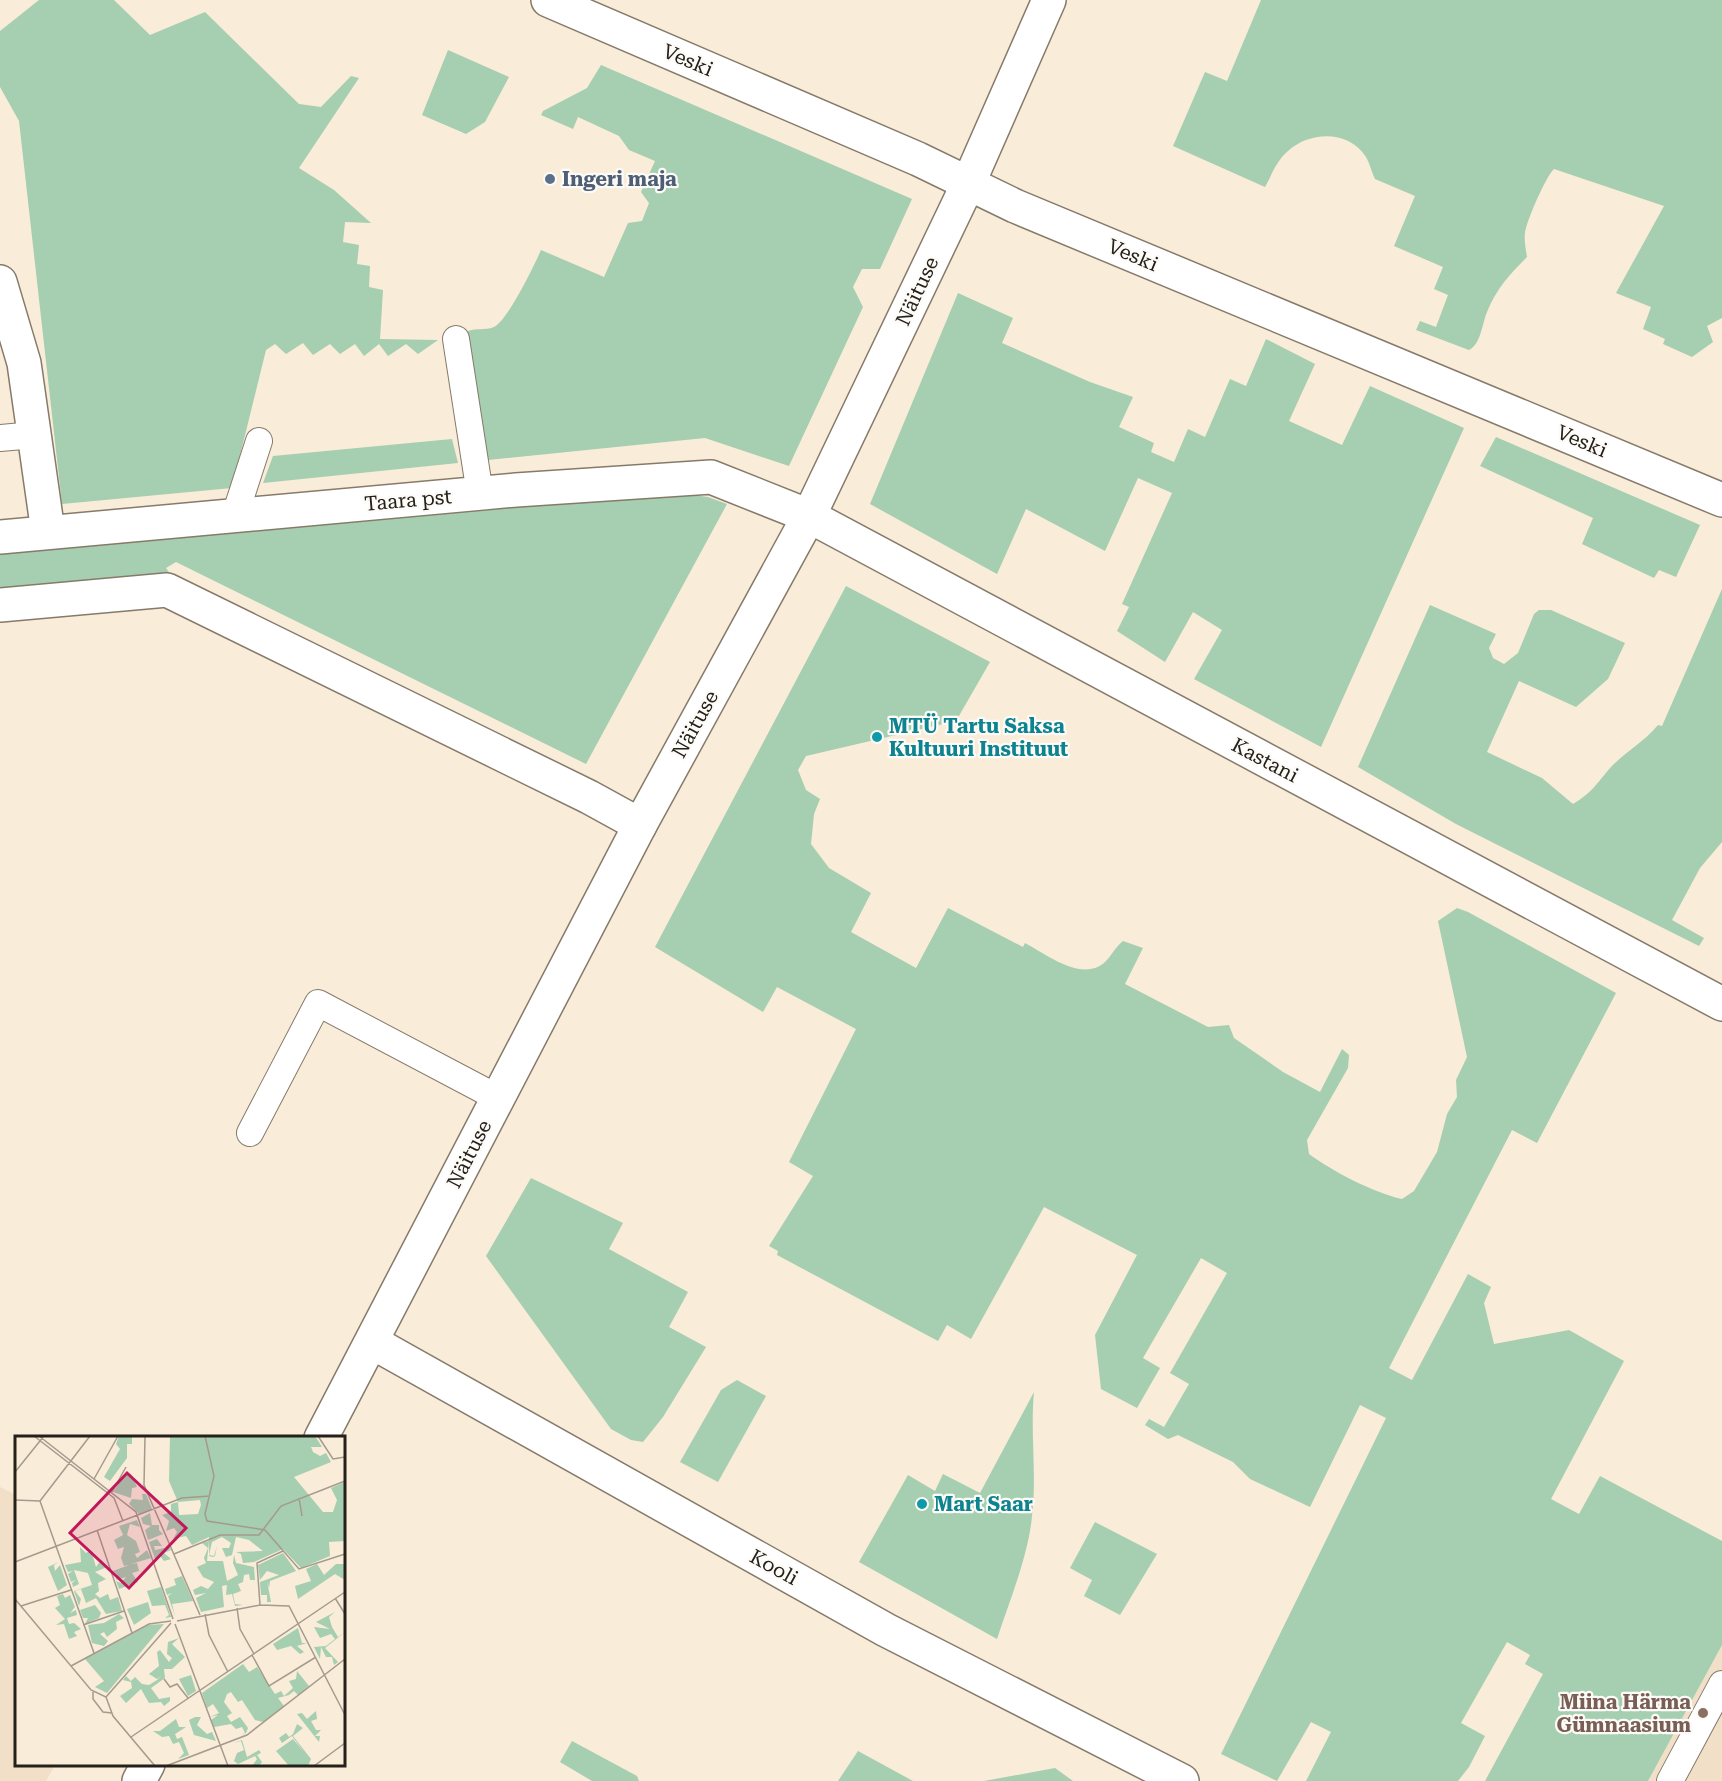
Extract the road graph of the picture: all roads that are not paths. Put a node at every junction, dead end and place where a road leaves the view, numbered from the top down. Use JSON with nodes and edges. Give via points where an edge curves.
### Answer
{"nodes":[{"id":1,"x":548,"y":0,"type":"edge"},
{"id":2,"x":1049,"y":0,"type":"edge"},
{"id":3,"x":969,"y":182,"type":"junction"},
{"id":4,"x":0,"y":282,"type":"edge"},
{"id":5,"x":456,"y":339,"type":"dead end"},
{"id":6,"x":34,"y":435,"type":"junction"},
{"id":7,"x":0,"y":438,"type":"edge"},
{"id":8,"x":259,"y":441,"type":"dead end"},
{"id":9,"x":480,"y":494,"type":"junction"},
{"id":10,"x":1722,"y":500,"type":"edge"},
{"id":11,"x":235,"y":515,"type":"junction"},
{"id":12,"x":809,"y":516,"type":"junction"},
{"id":13,"x":48,"y":532,"type":"junction"},
{"id":14,"x":0,"y":537,"type":"edge"},
{"id":15,"x":0,"y":605,"type":"edge"},
{"id":16,"x":640,"y":825,"type":"junction"},
{"id":17,"x":1722,"y":1004,"type":"edge"},
{"id":18,"x":498,"y":1098,"type":"junction"},
{"id":19,"x":250,"y":1133,"type":"dead end"},
{"id":20,"x":372,"y":1342,"type":"junction"},
{"id":21,"x":322,"y":1436,"type":"edge"},
{"id":22,"x":1722,"y":1684,"type":"edge"},
{"id":23,"x":147,"y":1766,"type":"edge"},
{"id":24,"x":139,"y":1781,"type":"edge"},
{"id":25,"x":1182,"y":1781,"type":"edge"},
{"id":26,"x":1670,"y":1781,"type":"edge"}],
"edges":[{"from":1,"to":3,"type":"street","name":"Veski"},
{"from":2,"to":3,"type":"street","name":"Näituse"},
{"from":3,"to":10,"type":"street","name":"Veski","via":[[1015,207]]},
{"from":3,"to":12,"type":"street","name":"Näituse"},
{"from":4,"to":6,"type":"street","via":[[24,363]]},
{"from":5,"to":9,"type":"lane"},
{"from":6,"to":7,"type":"lane"},
{"from":6,"to":13,"type":"street"},
{"from":8,"to":11,"type":"lane"},
{"from":9,"to":11,"type":"street","name":"Taara pst"},
{"from":9,"to":12,"type":"street","name":"Taara pst","via":[[711,477]]},
{"from":11,"to":13,"type":"street","name":"Taara pst"},
{"from":12,"to":16,"type":"street","name":"Näituse"},
{"from":12,"to":17,"type":"street","name":"Kastani"},
{"from":13,"to":14,"type":"street","name":"Taara pst"},
{"from":15,"to":16,"type":"street","via":[[167,590]]},
{"from":16,"to":18,"type":"street","name":"Näituse"},
{"from":18,"to":19,"type":"lane","via":[[318,1003]]},
{"from":18,"to":20,"type":"street","name":"Näituse"},
{"from":20,"to":21,"type":"street","name":"Näituse"},
{"from":20,"to":25,"type":"street","name":"Kooli","via":[[886,1630]]},
{"from":22,"to":26,"type":"lane"},
{"from":23,"to":24,"type":"street"}]}
